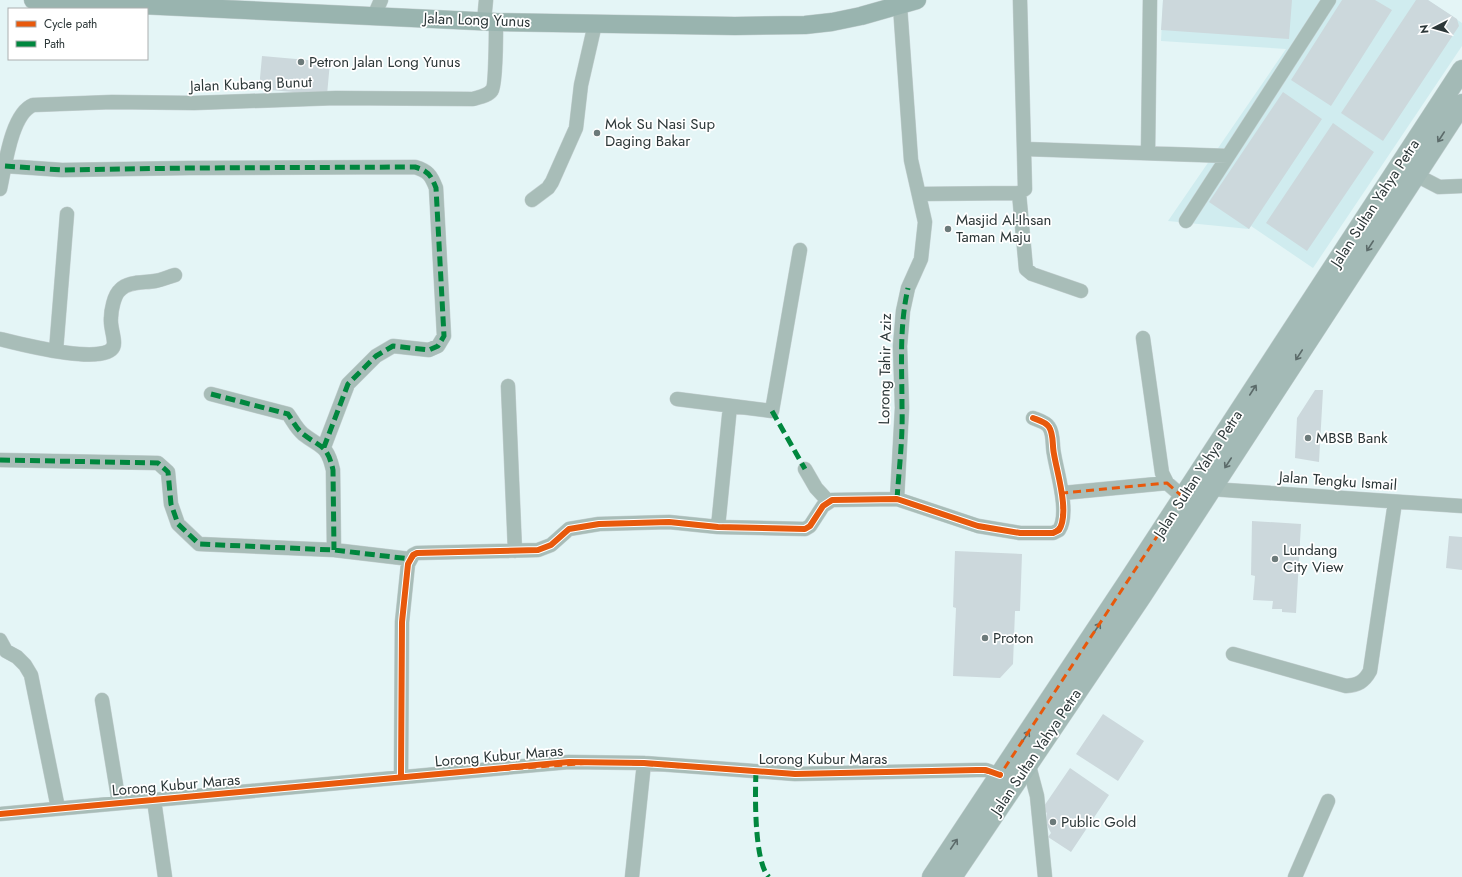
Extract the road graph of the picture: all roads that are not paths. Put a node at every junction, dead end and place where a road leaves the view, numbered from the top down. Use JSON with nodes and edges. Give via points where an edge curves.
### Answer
{"nodes":[{"id":1,"x":33,"y":0,"type":"edge"},
{"id":2,"x":41,"y":0,"type":"edge"},
{"id":3,"x":486,"y":0,"type":"edge"},
{"id":4,"x":917,"y":0,"type":"edge"},
{"id":5,"x":1020,"y":0,"type":"edge"},
{"id":6,"x":1150,"y":0,"type":"edge"},
{"id":7,"x":1329,"y":0,"type":"edge"},
{"id":8,"x":900,"y":6,"type":"junction"},
{"id":9,"x":378,"y":8,"type":"edge"},
{"id":10,"x":490,"y":22,"type":"junction"},
{"id":11,"x":595,"y":24,"type":"junction"},
{"id":12,"x":1462,"y":70,"type":"edge"},
{"id":13,"x":1462,"y":104,"type":"edge"},
{"id":14,"x":1025,"y":149,"type":"junction"},
{"id":15,"x":1148,"y":153,"type":"junction"},
{"id":16,"x":1228,"y":156,"type":"junction"},
{"id":17,"x":5,"y":166,"type":"junction"},
{"id":18,"x":1416,"y":175,"type":"junction"},
{"id":19,"x":1462,"y":186,"type":"edge"},
{"id":20,"x":0,"y":189,"type":"edge"},
{"id":21,"x":1019,"y":193,"type":"junction"},
{"id":22,"x":919,"y":194,"type":"junction"},
{"id":23,"x":532,"y":200,"type":"dead end"},
{"id":24,"x":67,"y":214,"type":"dead end"},
{"id":25,"x":1186,"y":221,"type":"dead end"},
{"id":26,"x":800,"y":250,"type":"dead end"},
{"id":27,"x":175,"y":275,"type":"dead end"},
{"id":28,"x":1081,"y":291,"type":"dead end"},
{"id":29,"x":1144,"y":338,"type":"dead end"},
{"id":30,"x":0,"y":339,"type":"edge"},
{"id":31,"x":56,"y":351,"type":"junction"},
{"id":32,"x":508,"y":386,"type":"dead end"},
{"id":33,"x":211,"y":394,"type":"dead end"},
{"id":34,"x":677,"y":400,"type":"dead end"},
{"id":35,"x":730,"y":406,"type":"junction"},
{"id":36,"x":1033,"y":418,"type":"dead end"},
{"id":37,"x":324,"y":447,"type":"junction"},
{"id":38,"x":0,"y":460,"type":"edge"},
{"id":39,"x":805,"y":469,"type":"dead end"},
{"id":40,"x":1167,"y":483,"type":"junction"},
{"id":41,"x":1211,"y":489,"type":"junction"},
{"id":42,"x":1063,"y":493,"type":"junction"},
{"id":43,"x":1184,"y":497,"type":"junction"},
{"id":44,"x":897,"y":499,"type":"junction"},
{"id":45,"x":828,"y":501,"type":"junction"},
{"id":46,"x":1395,"y":502,"type":"junction"},
{"id":47,"x":1462,"y":506,"type":"edge"},
{"id":48,"x":718,"y":527,"type":"junction"},
{"id":49,"x":334,"y":550,"type":"junction"},
{"id":50,"x":515,"y":551,"type":"junction"},
{"id":51,"x":410,"y":559,"type":"junction"},
{"id":52,"x":0,"y":640,"type":"edge"},
{"id":53,"x":1233,"y":654,"type":"dead end"},
{"id":54,"x":102,"y":700,"type":"dead end"},
{"id":55,"x":1028,"y":762,"type":"junction"},
{"id":56,"x":644,"y":763,"type":"junction"},
{"id":57,"x":1000,"y":775,"type":"junction"},
{"id":58,"x":400,"y":777,"type":"junction"},
{"id":59,"x":154,"y":800,"type":"junction"},
{"id":60,"x":1328,"y":801,"type":"dead end"},
{"id":61,"x":119,"y":803,"type":"junction"},
{"id":62,"x":58,"y":808,"type":"junction"},
{"id":63,"x":0,"y":814,"type":"edge"},
{"id":64,"x":165,"y":877,"type":"edge"},
{"id":65,"x":632,"y":877,"type":"edge"},
{"id":66,"x":932,"y":877,"type":"edge"},
{"id":67,"x":952,"y":877,"type":"edge"},
{"id":68,"x":1045,"y":877,"type":"edge"},
{"id":69,"x":1295,"y":877,"type":"edge"}],
"edges":[{"from":1,"to":2,"type":"main road","name":"Jalan Long Yunus"},
{"from":2,"to":9,"type":"main road","name":"Jalan Long Yunus"},
{"from":3,"to":10,"type":"street","name":"Jalan Kubang Bunut"},
{"from":4,"to":8,"type":"main road","name":"Jalan Long Yunus"},
{"from":5,"to":14,"type":"street"},
{"from":6,"to":15,"type":"street"},
{"from":7,"to":16,"type":"street"},
{"from":8,"to":11,"type":"main road","name":"Jalan Long Yunus","via":[[805,25]]},
{"from":8,"to":22,"type":"street","name":"Lorong Tahir Aziz","via":[[912,160]]},
{"from":9,"to":10,"type":"main road","name":"Jalan Long Yunus"},
{"from":10,"to":11,"type":"main road","name":"Jalan Long Yunus"},
{"from":10,"to":17,"type":"street","name":"Jalan Kubang Bunut","via":[[496,79],[493,90],[484,96],[473,99],[336,98],[33,105],[26,108],[19,119]]},
{"from":11,"to":23,"type":"street","via":[[581,85],[576,128],[552,182]]},
{"from":43,"to":12,"type":"highway","name":"Jalan Sultan Yahya Petra","one_way":true},
{"from":13,"to":18,"type":"highway","name":"Jalan Sultan Yahya Petra","one_way":true},
{"from":14,"to":15,"type":"street"},
{"from":14,"to":21,"type":"street","via":[[1026,186]]},
{"from":15,"to":16,"type":"street"},
{"from":16,"to":25,"type":"street"},
{"from":17,"to":20,"type":"street","name":"Jalan Kubang Bunut"},
{"from":17,"to":37,"type":"street","via":[[62,170],[364,167],[415,167],[426,170],[436,188],[444,336],[438,346],[429,350],[393,346],[376,356],[348,384]]},
{"from":18,"to":19,"type":"street","via":[[1439,187]]},
{"from":18,"to":41,"type":"highway","name":"Jalan Sultan Yahya Petra","one_way":true},
{"from":21,"to":22,"type":"street"},
{"from":21,"to":28,"type":"street","via":[[1026,269],[1032,274]]},
{"from":22,"to":44,"type":"street","name":"Lorong Tahir Aziz","via":[[925,226],[921,259],[908,288],[903,311],[900,346],[902,408]]},
{"from":24,"to":31,"type":"street"},
{"from":26,"to":35,"type":"street","via":[[772,411]]},
{"from":27,"to":31,"type":"street","via":[[126,285],[119,290],[111,318],[114,343],[110,352],[87,355]]},
{"from":29,"to":40,"type":"street","via":[[1162,473]]},
{"from":30,"to":31,"type":"street"},
{"from":32,"to":50,"type":"street"},
{"from":33,"to":37,"type":"street","via":[[288,414],[296,428]]},
{"from":34,"to":35,"type":"street"},
{"from":35,"to":48,"type":"street"},
{"from":36,"to":42,"type":"street","via":[[1050,428]]},
{"from":37,"to":49,"type":"street","via":[[333,470]]},
{"from":38,"to":49,"type":"street","via":[[158,463],[168,472],[171,504],[178,524],[199,544]]},
{"from":39,"to":45,"type":"street","via":[[816,488]]},
{"from":40,"to":42,"type":"street"},
{"from":40,"to":43,"type":"street"},
{"from":41,"to":46,"type":"street","name":"Jalan Tengku Ismail"},
{"from":41,"to":55,"type":"highway","name":"Jalan Sultan Yahya Petra"},
{"from":42,"to":44,"type":"street","via":[[1061,525],[1059,530],[1053,533],[1020,533],[978,526]]},
{"from":57,"to":43,"type":"highway","name":"Jalan Sultan Yahya Petra","one_way":true},
{"from":44,"to":45,"type":"street"},
{"from":45,"to":48,"type":"street","via":[[805,529]]},
{"from":46,"to":47,"type":"street","name":"Jalan Tengku Ismail"},
{"from":46,"to":53,"type":"street","via":[[1370,671],[1365,680],[1356,685],[1346,686]]},
{"from":48,"to":50,"type":"street","via":[[669,522],[598,524],[568,529],[551,545],[538,550]]},
{"from":49,"to":51,"type":"street"},
{"from":50,"to":51,"type":"street","via":[[422,552]]},
{"from":51,"to":58,"type":"street","via":[[402,628]]},
{"from":52,"to":62,"type":"street","via":[[6,651],[17,657],[31,675]]},
{"from":54,"to":61,"type":"street"},
{"from":55,"to":67,"type":"highway","name":"Jalan Sultan Yahya Petra"},
{"from":55,"to":68,"type":"street","via":[[1037,796]]},
{"from":56,"to":57,"type":"street","name":"Lorong Kubur Maras","via":[[794,774],[986,770]]},
{"from":56,"to":58,"type":"street","name":"Lorong Kubur Maras","via":[[569,762]]},
{"from":56,"to":65,"type":"street"},
{"from":66,"to":57,"type":"highway","name":"Jalan Sultan Yahya Petra","one_way":true},
{"from":58,"to":59,"type":"street","name":"Lorong Kubur Maras"},
{"from":59,"to":61,"type":"street","name":"Lorong Kubur Maras"},
{"from":59,"to":64,"type":"street"},
{"from":60,"to":69,"type":"street"},
{"from":61,"to":62,"type":"street","name":"Lorong Kubur Maras"},
{"from":62,"to":63,"type":"street","name":"Lorong Kubur Maras"}]}
